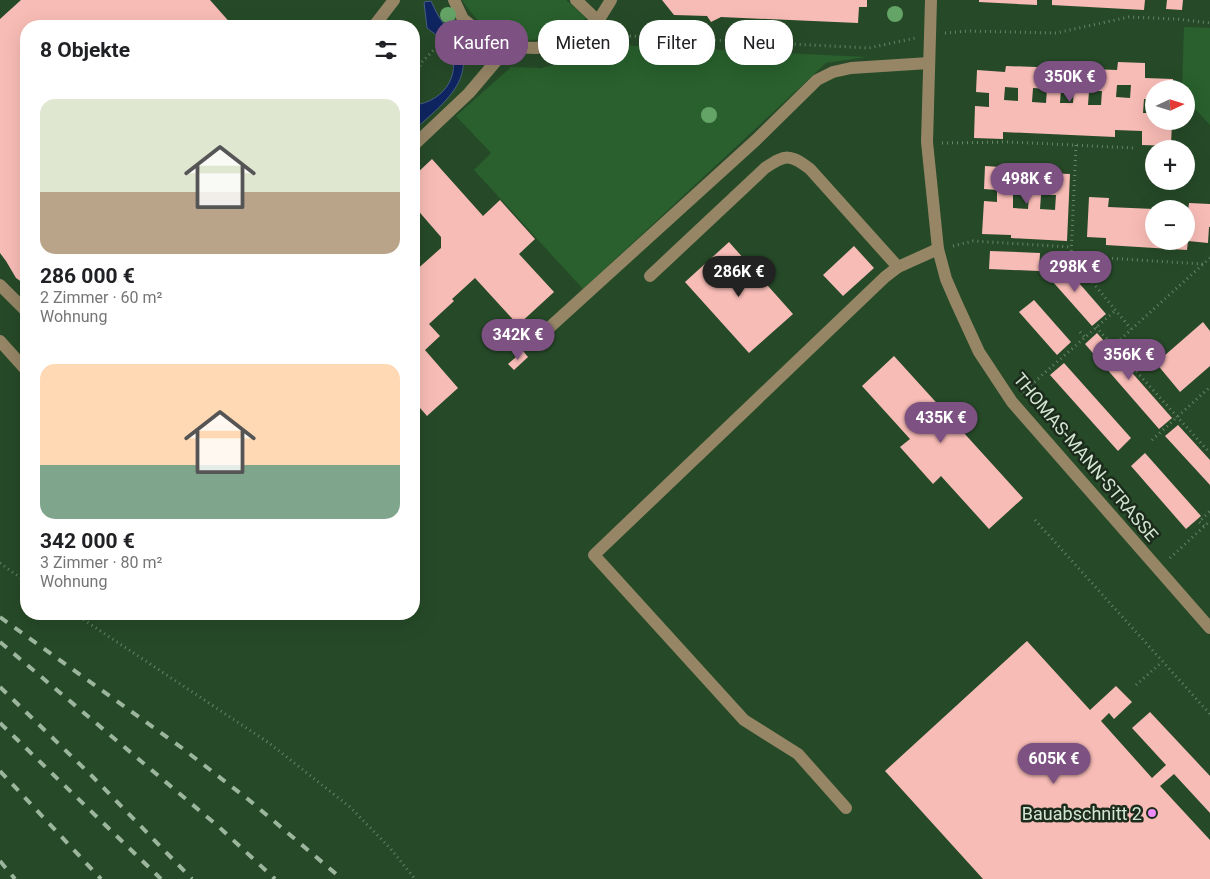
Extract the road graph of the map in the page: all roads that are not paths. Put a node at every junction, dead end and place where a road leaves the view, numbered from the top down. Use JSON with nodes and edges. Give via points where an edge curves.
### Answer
{"nodes":[{"id":1,"x":394,"y":0,"type":"edge"},
{"id":2,"x":454,"y":0,"type":"edge"},
{"id":3,"x":576,"y":0,"type":"edge"},
{"id":4,"x":611,"y":0,"type":"edge"},
{"id":5,"x":931,"y":0,"type":"edge"},
{"id":6,"x":379,"y":20,"type":"edge"},
{"id":7,"x":464,"y":20,"type":"edge"},
{"id":8,"x":597,"y":20,"type":"edge"},
{"id":9,"x":599,"y":20,"type":"edge"},
{"id":10,"x":928,"y":63,"type":"junction"},
{"id":11,"x":493,"y":65,"type":"edge"},
{"id":12,"x":420,"y":139,"type":"edge"},
{"id":13,"x":938,"y":249,"type":"junction"},
{"id":14,"x":898,"y":267,"type":"junction"},
{"id":15,"x":650,"y":276,"type":"dead end"},
{"id":16,"x":0,"y":285,"type":"edge"},
{"id":17,"x":20,"y":304,"type":"edge"},
{"id":18,"x":550,"y":327,"type":"dead end"},
{"id":19,"x":0,"y":340,"type":"edge"},
{"id":20,"x":20,"y":363,"type":"edge"},
{"id":21,"x":1210,"y":628,"type":"edge"},
{"id":22,"x":846,"y":808,"type":"dead end"}],
"edges":[{"from":1,"to":6,"type":"street"},
{"from":2,"to":7,"type":"street"},
{"from":3,"to":8,"type":"street"},
{"from":4,"to":9,"type":"street"},
{"from":5,"to":10,"type":"street","name":"THOMAS-MANN-STRASSE"},
{"from":10,"to":13,"type":"street","name":"THOMAS-MANN-STRASSE","via":[[927,142]]},
{"from":10,"to":18,"type":"street","via":[[851,68],[817,80],[750,147]]},
{"from":11,"to":12,"type":"street","via":[[469,94]]},
{"from":13,"to":14,"type":"street"},
{"from":13,"to":21,"type":"street","name":"THOMAS-MANN-STRASSE","via":[[946,279],[979,352],[1012,402]]},
{"from":14,"to":15,"type":"street","via":[[810,169],[796,158],[781,158],[765,168]]},
{"from":14,"to":22,"type":"street","via":[[594,555],[744,720],[798,754]]},
{"from":16,"to":17,"type":"street"},
{"from":19,"to":20,"type":"street"}]}
